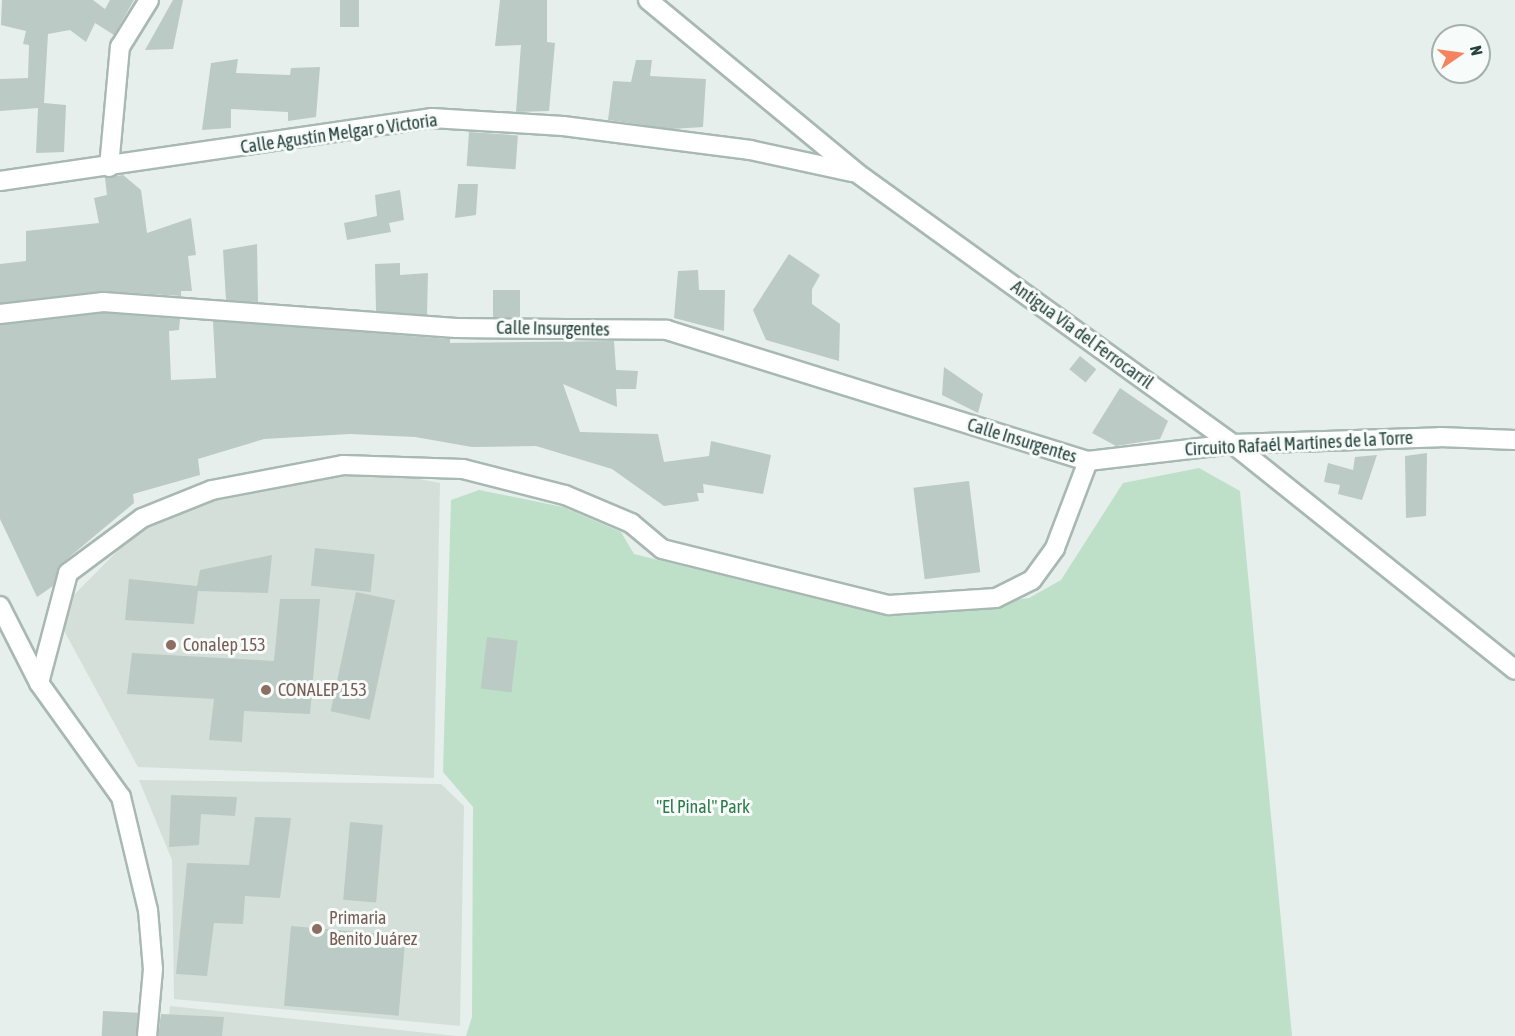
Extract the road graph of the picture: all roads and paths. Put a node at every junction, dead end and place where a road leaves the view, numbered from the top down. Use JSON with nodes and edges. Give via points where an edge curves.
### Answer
{"nodes":[{"id":1,"x":149,"y":0,"type":"edge"},
{"id":2,"x":648,"y":0,"type":"edge"},
{"id":3,"x":110,"y":167,"type":"junction"},
{"id":4,"x":856,"y":172,"type":"junction"},
{"id":5,"x":0,"y":181,"type":"edge"},
{"id":6,"x":0,"y":314,"type":"edge"},
{"id":7,"x":1515,"y":440,"type":"edge"},
{"id":8,"x":1233,"y":444,"type":"junction"},
{"id":9,"x":1088,"y":461,"type":"junction"},
{"id":10,"x":0,"y":606,"type":"edge"},
{"id":11,"x":1515,"y":670,"type":"edge"},
{"id":12,"x":39,"y":683,"type":"junction"},
{"id":13,"x":147,"y":1036,"type":"edge"}],
"edges":[{"from":1,"to":3,"type":"street","via":[[120,47]]},
{"from":2,"to":4,"type":"street","name":"Antigua Vía del Ferrocarril"},
{"from":3,"to":4,"type":"street","name":"Calle Agustín Melgar o Victoria","via":[[432,118],[562,126],[715,145]]},
{"from":3,"to":5,"type":"street","name":"Calle Agustín Melgar o Victoria"},
{"from":4,"to":8,"type":"street","name":"Antigua Vía del Ferrocarril"},
{"from":6,"to":9,"type":"street","name":"Calle Insurgentes","via":[[103,302],[456,328],[667,330]]},
{"from":7,"to":8,"type":"street","name":"Circuito Rafaél Martínes de la Torre","via":[[1440,437]]},
{"from":8,"to":9,"type":"street","name":"Circuito Rafaél Martínes de la Torre"},
{"from":8,"to":11,"type":"street","name":"Antigua Vía del Ferrocarril"},
{"from":9,"to":12,"type":"street","via":[[1055,548],[1032,580],[996,598],[889,605],[662,549],[631,524],[565,495],[463,469],[343,465],[212,490],[142,518],[68,573]]},
{"from":10,"to":12,"type":"street"},
{"from":12,"to":13,"type":"street","via":[[121,797],[148,910],[153,969]]}]}
